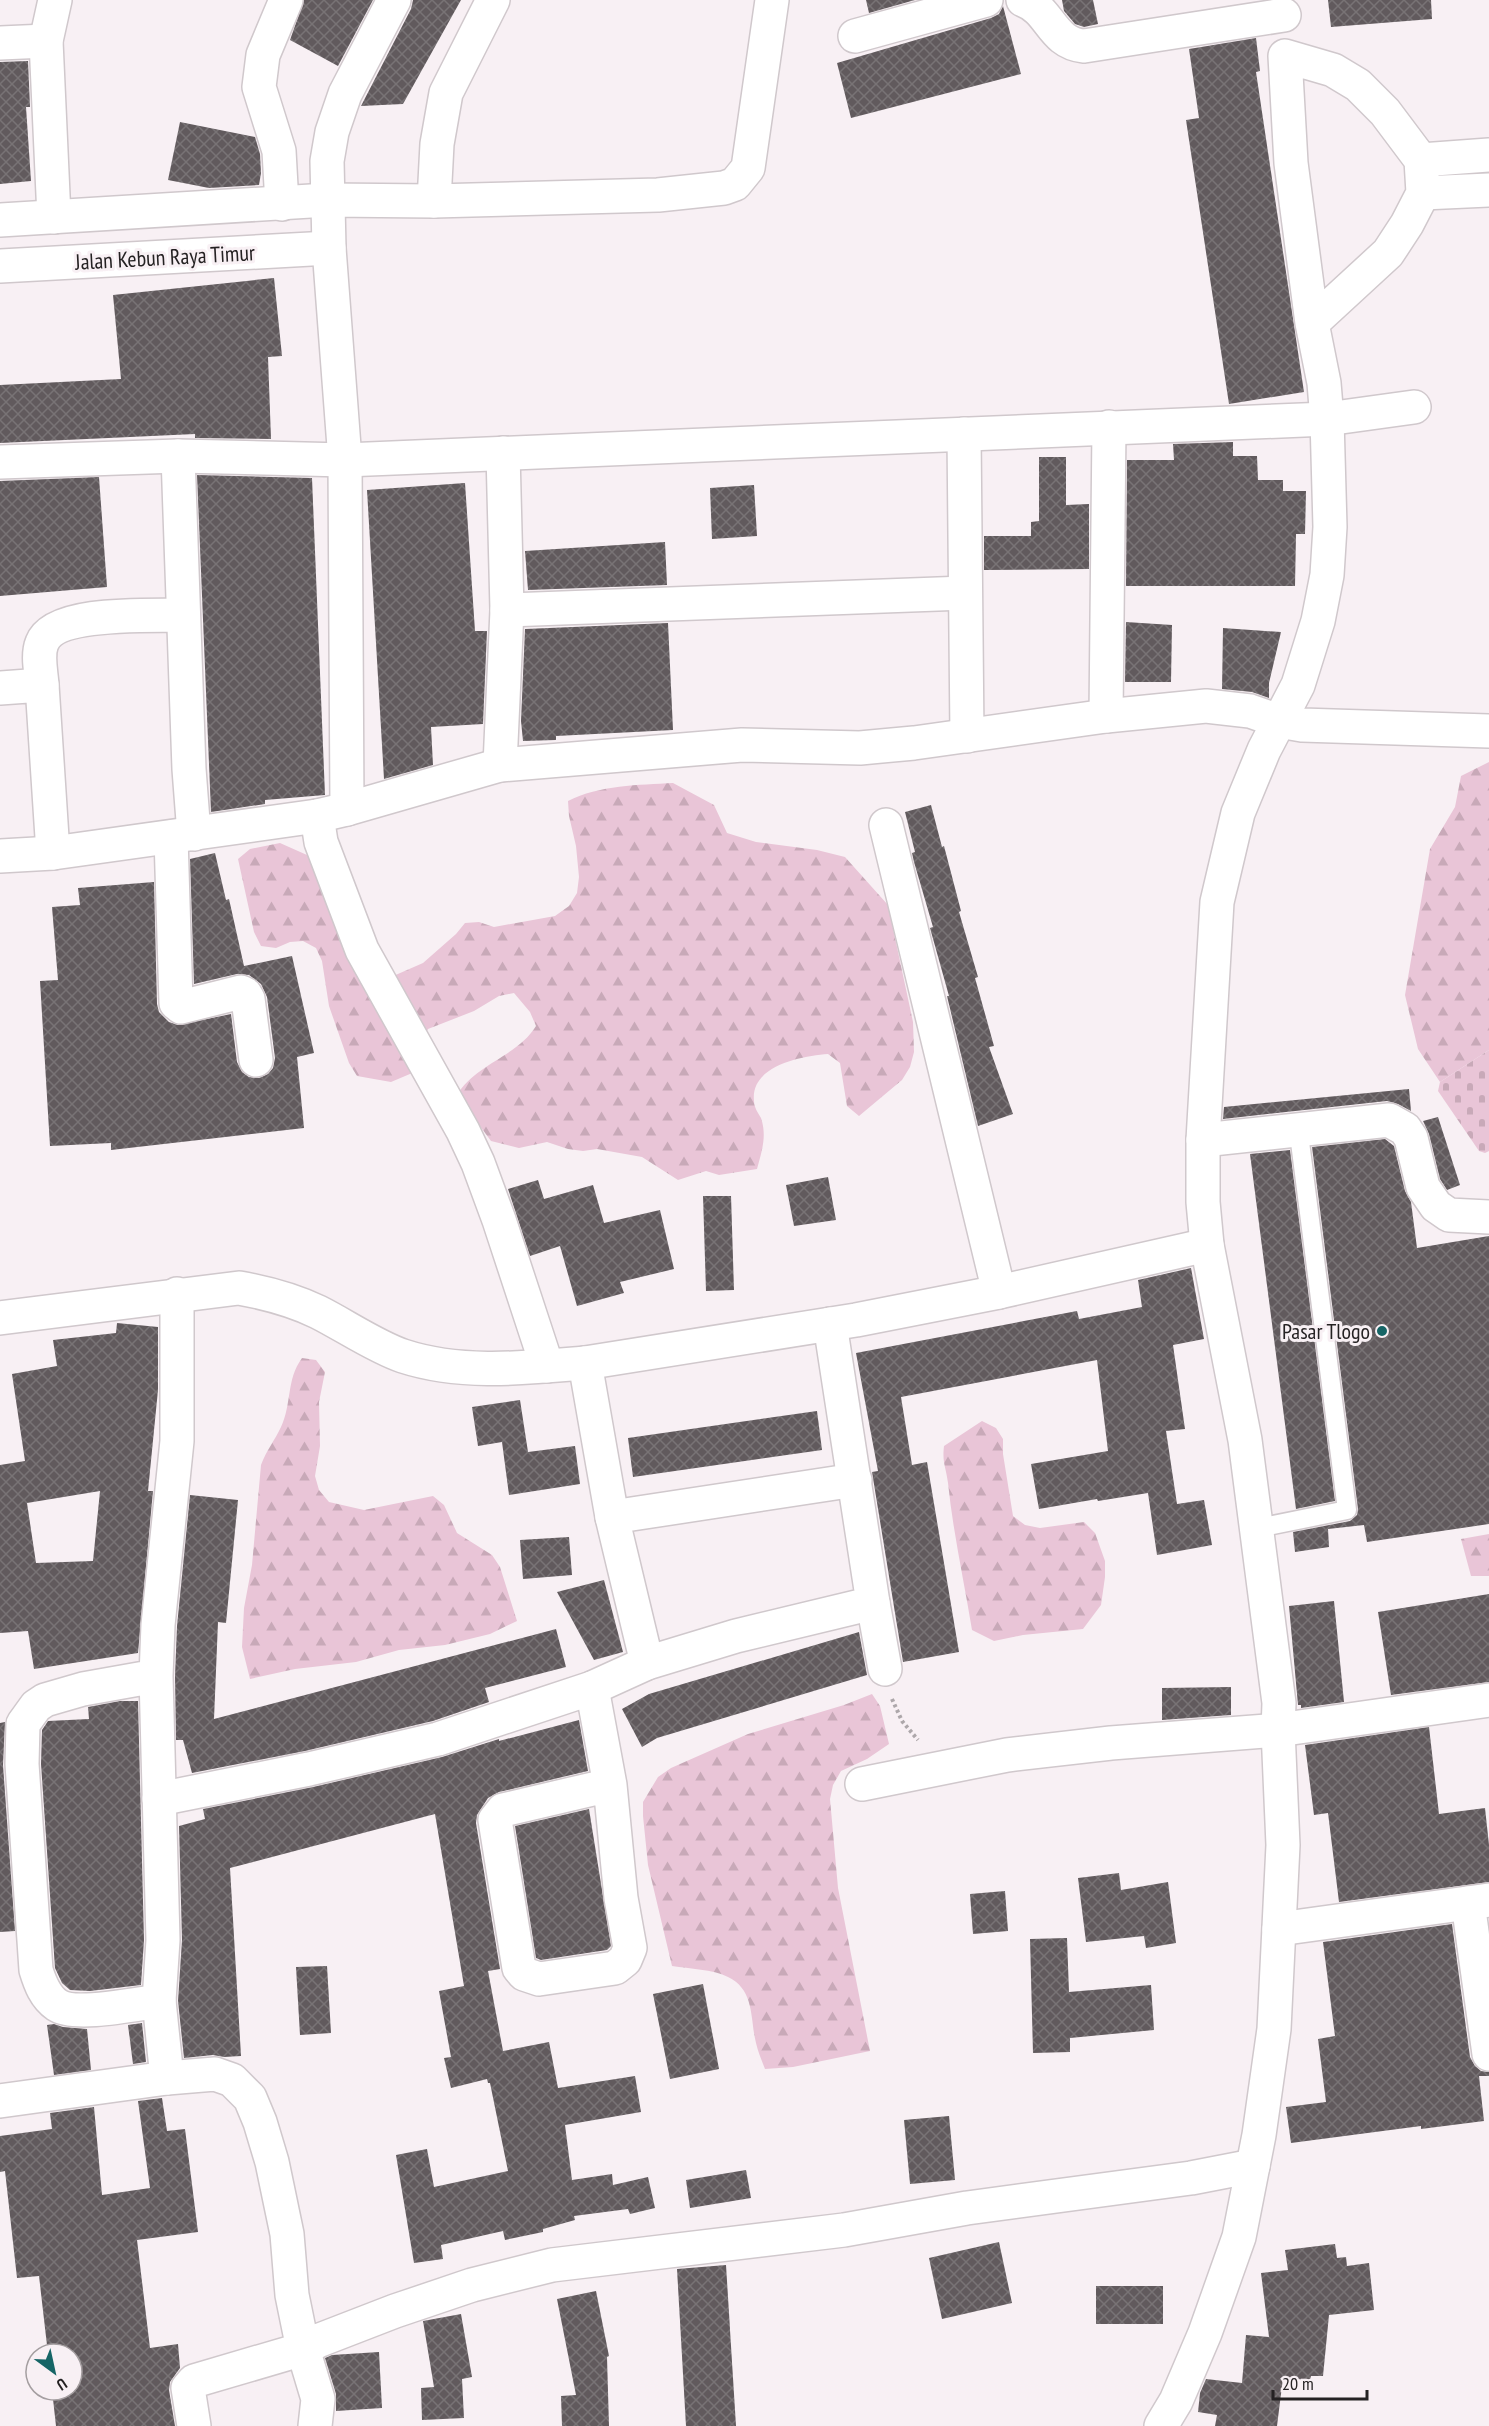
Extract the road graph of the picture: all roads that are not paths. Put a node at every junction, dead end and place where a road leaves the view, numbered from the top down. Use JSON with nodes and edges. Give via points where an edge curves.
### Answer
{"nodes":[{"id":1,"x":55,"y":0,"type":"edge"},
{"id":2,"x":286,"y":0,"type":"edge"},
{"id":3,"x":394,"y":0,"type":"edge"},
{"id":4,"x":493,"y":0,"type":"edge"},
{"id":5,"x":772,"y":0,"type":"edge"},
{"id":6,"x":986,"y":0,"type":"edge"},
{"id":7,"x":1023,"y":0,"type":"edge"},
{"id":8,"x":1285,"y":8,"type":"edge"},
{"id":9,"x":855,"y":36,"type":"dead end"},
{"id":10,"x":46,"y":41,"type":"junction"},
{"id":11,"x":0,"y":43,"type":"edge"},
{"id":12,"x":1285,"y":56,"type":"junction"},
{"id":13,"x":1489,"y":155,"type":"edge"},
{"id":14,"x":1421,"y":160,"type":"junction"},
{"id":15,"x":1489,"y":190,"type":"edge"},
{"id":16,"x":1423,"y":193,"type":"junction"},
{"id":17,"x":327,"y":200,"type":"junction"},
{"id":18,"x":434,"y":201,"type":"junction"},
{"id":19,"x":282,"y":204,"type":"junction"},
{"id":20,"x":54,"y":217,"type":"junction"},
{"id":21,"x":0,"y":220,"type":"edge"},
{"id":22,"x":329,"y":248,"type":"junction"},
{"id":23,"x":0,"y":266,"type":"edge"},
{"id":24,"x":1312,"y":323,"type":"junction"},
{"id":25,"x":1414,"y":407,"type":"dead end"},
{"id":26,"x":1327,"y":419,"type":"junction"},
{"id":27,"x":1109,"y":426,"type":"junction"},
{"id":28,"x":964,"y":434,"type":"junction"},
{"id":29,"x":503,"y":453,"type":"junction"},
{"id":30,"x":178,"y":456,"type":"junction"},
{"id":31,"x":345,"y":460,"type":"junction"},
{"id":32,"x":0,"y":462,"type":"edge"},
{"id":33,"x":965,"y":593,"type":"junction"},
{"id":34,"x":507,"y":610,"type":"junction"},
{"id":35,"x":183,"y":615,"type":"junction"},
{"id":36,"x":42,"y":684,"type":"junction"},
{"id":37,"x":0,"y":688,"type":"edge"},
{"id":38,"x":1106,"y":716,"type":"junction"},
{"id":39,"x":1279,"y":722,"type":"junction"},
{"id":40,"x":1489,"y":731,"type":"edge"},
{"id":41,"x":967,"y":736,"type":"junction"},
{"id":42,"x":500,"y":765,"type":"junction"},
{"id":43,"x":328,"y":822,"type":"junction"},
{"id":44,"x":886,"y":825,"type":"dead end"},
{"id":45,"x":183,"y":835,"type":"junction"},
{"id":46,"x":53,"y":853,"type":"junction"},
{"id":47,"x":0,"y":856,"type":"edge"},
{"id":48,"x":256,"y":1060,"type":"dead end"},
{"id":49,"x":1203,"y":1140,"type":"junction"},
{"id":50,"x":1300,"y":1142,"type":"dead end"},
{"id":51,"x":1489,"y":1217,"type":"edge"},
{"id":52,"x":1207,"y":1245,"type":"junction"},
{"id":53,"x":999,"y":1292,"type":"junction"},
{"id":54,"x":177,"y":1294,"type":"junction"},
{"id":55,"x":0,"y":1318,"type":"edge"},
{"id":56,"x":830,"y":1324,"type":"junction"},
{"id":57,"x":585,"y":1363,"type":"junction"},
{"id":58,"x":547,"y":1366,"type":"junction"},
{"id":59,"x":855,"y":1480,"type":"junction"},
{"id":60,"x":612,"y":1516,"type":"junction"},
{"id":61,"x":1258,"y":1527,"type":"junction"},
{"id":62,"x":873,"y":1603,"type":"junction"},
{"id":63,"x":647,"y":1663,"type":"junction"},
{"id":64,"x":885,"y":1669,"type":"road end"},
{"id":65,"x":156,"y":1676,"type":"junction"},
{"id":66,"x":592,"y":1688,"type":"junction"},
{"id":67,"x":1489,"y":1700,"type":"edge"},
{"id":68,"x":1278,"y":1731,"type":"junction"},
{"id":69,"x":862,"y":1784,"type":"dead end"},
{"id":70,"x":610,"y":1785,"type":"junction"},
{"id":71,"x":159,"y":1799,"type":"junction"},
{"id":72,"x":1479,"y":1902,"type":"edge"},
{"id":73,"x":1279,"y":1929,"type":"junction"},
{"id":74,"x":159,"y":2001,"type":"junction"},
{"id":75,"x":1488,"y":2043,"type":"edge"},
{"id":76,"x":167,"y":2078,"type":"junction"},
{"id":77,"x":0,"y":2101,"type":"edge"},
{"id":78,"x":1253,"y":2166,"type":"junction"},
{"id":79,"x":303,"y":2349,"type":"junction"},
{"id":80,"x":194,"y":2426,"type":"edge"},
{"id":81,"x":315,"y":2426,"type":"edge"},
{"id":82,"x":1161,"y":2426,"type":"edge"}],
"edges":[{"from":1,"to":10,"type":"street"},
{"from":2,"to":19,"type":"street","via":[[263,55],[259,87],[279,152]]},
{"from":3,"to":17,"type":"street","via":[[345,94],[332,132]]},
{"from":4,"to":18,"type":"street","via":[[446,93],[437,144]]},
{"from":5,"to":18,"type":"street","name":"Jalan Kebun Raya Timur","via":[[748,168],[735,184],[658,195]]},
{"from":6,"to":9,"type":"street"},
{"from":7,"to":8,"type":"street","via":[[1038,9],[1065,41],[1084,46]]},
{"from":8,"to":12,"type":"street"},
{"from":10,"to":11,"type":"street"},
{"from":10,"to":20,"type":"street"},
{"from":12,"to":14,"type":"street","via":[[1333,70],[1358,85]]},
{"from":12,"to":24,"type":"street","via":[[1291,163]]},
{"from":13,"to":14,"type":"street"},
{"from":14,"to":16,"type":"street"},
{"from":15,"to":16,"type":"street"},
{"from":16,"to":24,"type":"street","via":[[1388,253]]},
{"from":17,"to":18,"type":"street","name":"Jalan Kebun Raya Timur"},
{"from":17,"to":19,"type":"street","name":"Jalan Kebun Raya Timur"},
{"from":17,"to":22,"type":"street"},
{"from":19,"to":20,"type":"street","name":"Jalan Kebun Raya Timur"},
{"from":20,"to":21,"type":"street","name":"Jalan Kebun Raya Timur"},
{"from":22,"to":23,"type":"street","name":"Jalan Kebun Raya Timur"},
{"from":22,"to":31,"type":"street"},
{"from":24,"to":26,"type":"street"},
{"from":25,"to":26,"type":"street"},
{"from":26,"to":27,"type":"street"},
{"from":26,"to":39,"type":"street","via":[[1327,575],[1318,621],[1298,685]]},
{"from":27,"to":28,"type":"street"},
{"from":27,"to":38,"type":"street"},
{"from":28,"to":29,"type":"street"},
{"from":28,"to":33,"type":"street"},
{"from":29,"to":31,"type":"street"},
{"from":29,"to":34,"type":"street"},
{"from":30,"to":31,"type":"street"},
{"from":30,"to":32,"type":"street"},
{"from":30,"to":35,"type":"street"},
{"from":31,"to":43,"type":"street"},
{"from":33,"to":34,"type":"street"},
{"from":33,"to":41,"type":"street"},
{"from":34,"to":42,"type":"street"},
{"from":35,"to":36,"type":"street","via":[[108,617],[53,628],[42,642],[39,654]]},
{"from":35,"to":45,"type":"street","via":[[189,769]]},
{"from":36,"to":37,"type":"street"},
{"from":36,"to":46,"type":"street"},
{"from":38,"to":39,"type":"street","via":[[1206,706],[1250,711]]},
{"from":38,"to":41,"type":"street"},
{"from":39,"to":40,"type":"street"},
{"from":39,"to":49,"type":"street","via":[[1238,813],[1217,902]]},
{"from":41,"to":42,"type":"street","via":[[860,747],[742,745]]},
{"from":42,"to":43,"type":"street"},
{"from":43,"to":45,"type":"street"},
{"from":43,"to":58,"type":"street","via":[[362,950],[478,1163]]},
{"from":44,"to":53,"type":"street"},
{"from":45,"to":46,"type":"street"},
{"from":45,"to":48,"type":"street","via":[[176,1003],[180,1007],[245,994]]},
{"from":46,"to":47,"type":"street"},
{"from":49,"to":51,"type":"street","via":[[1389,1120],[1405,1129],[1411,1138],[1423,1187],[1436,1206],[1449,1215]]},
{"from":49,"to":52,"type":"street"},
{"from":50,"to":61,"type":"lane","via":[[1347,1510]]},
{"from":52,"to":53,"type":"street"},
{"from":52,"to":61,"type":"street"},
{"from":53,"to":56,"type":"street"},
{"from":54,"to":55,"type":"street"},
{"from":54,"to":58,"type":"street","via":[[239,1288],[275,1295],[315,1311],[401,1356],[443,1366]]},
{"from":54,"to":65,"type":"street","via":[[177,1441]]},
{"from":56,"to":57,"type":"street"},
{"from":56,"to":59,"type":"street"},
{"from":57,"to":58,"type":"street"},
{"from":57,"to":60,"type":"street"},
{"from":59,"to":60,"type":"street"},
{"from":59,"to":62,"type":"street"},
{"from":60,"to":63,"type":"street"},
{"from":61,"to":68,"type":"street","via":[[1280,1703]]},
{"from":62,"to":63,"type":"street","via":[[736,1636]]},
{"from":62,"to":64,"type":"street"},
{"from":63,"to":66,"type":"street"},
{"from":65,"to":71,"type":"street"},
{"from":65,"to":74,"type":"street","via":[[45,1700],[23,1724],[22,1764],[36,1970],[41,1986],[50,2000],[71,2010]]},
{"from":66,"to":70,"type":"street"},
{"from":66,"to":71,"type":"street","via":[[438,1739]]},
{"from":67,"to":68,"type":"street"},
{"from":68,"to":69,"type":"street","via":[[1007,1755]]},
{"from":68,"to":73,"type":"street","via":[[1283,1845]]},
{"from":70,"to":70,"type":"street","via":[[628,1954],[615,1968],[539,1979],[528,1976],[519,1968],[495,1820],[504,1810]]},
{"from":71,"to":74,"type":"street","via":[[164,1940]]},
{"from":72,"to":73,"type":"street"},
{"from":72,"to":75,"type":"street"},
{"from":73,"to":78,"type":"street","via":[[1274,2029]]},
{"from":74,"to":76,"type":"street"},
{"from":76,"to":77,"type":"street"},
{"from":76,"to":79,"type":"street","via":[[215,2074],[232,2080],[250,2098],[272,2162],[287,2234],[292,2295]]},
{"from":78,"to":79,"type":"street","via":[[844,2230],[552,2265],[472,2285],[384,2315]]},
{"from":78,"to":82,"type":"street","via":[[1239,2237],[1205,2333]]},
{"from":79,"to":80,"type":"street","via":[[194,2381],[188,2388]]},
{"from":79,"to":81,"type":"street","via":[[318,2399]]}]}
